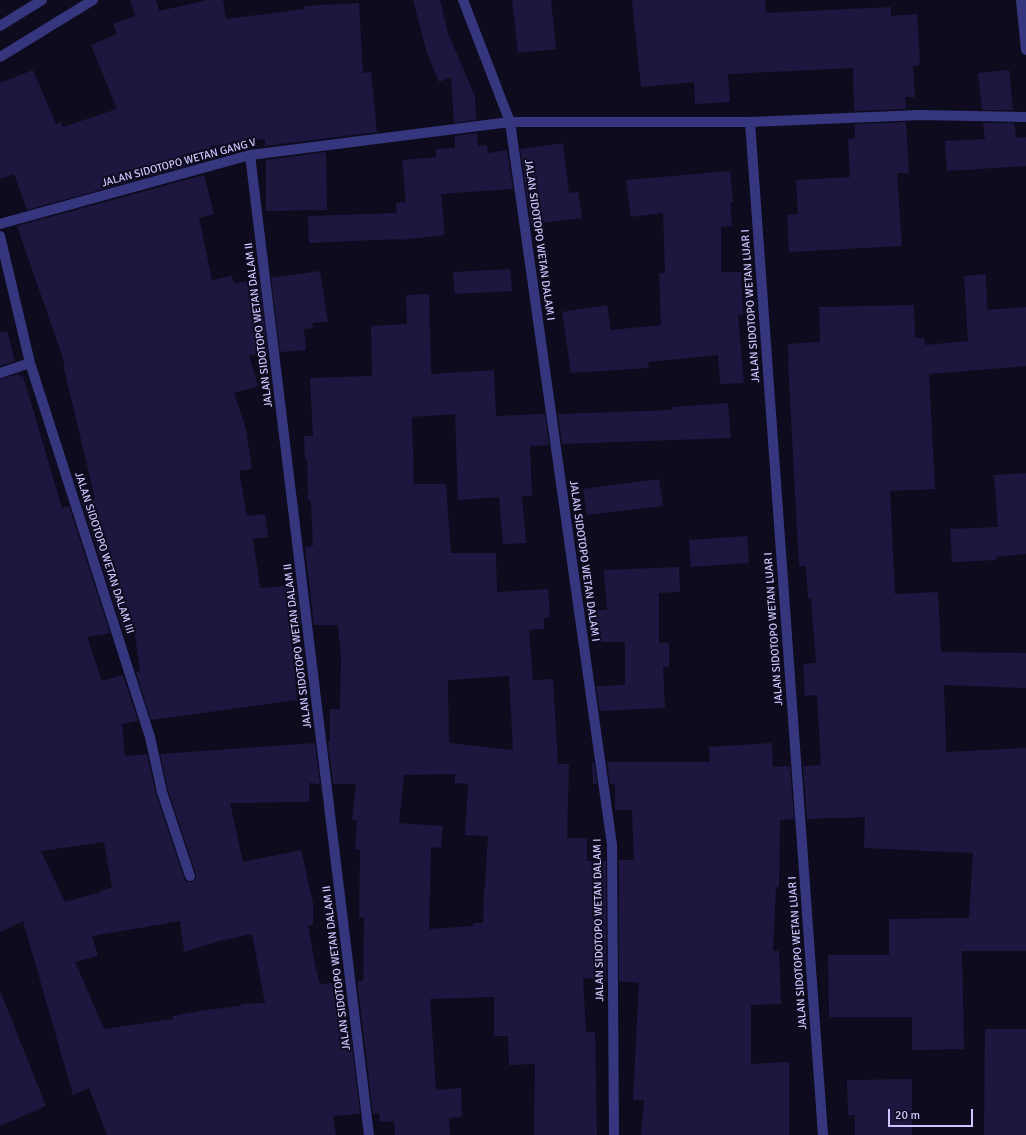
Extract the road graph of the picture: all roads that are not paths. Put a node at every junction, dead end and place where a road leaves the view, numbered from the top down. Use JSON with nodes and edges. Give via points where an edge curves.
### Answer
{"nodes":[{"id":1,"x":42,"y":0,"type":"edge"},
{"id":2,"x":93,"y":0,"type":"edge"},
{"id":3,"x":463,"y":0,"type":"edge"},
{"id":4,"x":1021,"y":0,"type":"edge"},
{"id":5,"x":0,"y":26,"type":"edge"},
{"id":6,"x":1026,"y":50,"type":"edge"},
{"id":7,"x":0,"y":57,"type":"edge"},
{"id":8,"x":1026,"y":117,"type":"edge"},
{"id":9,"x":510,"y":122,"type":"junction"},
{"id":10,"x":750,"y":122,"type":"junction"},
{"id":11,"x":250,"y":155,"type":"junction"},
{"id":12,"x":0,"y":224,"type":"edge"},
{"id":13,"x":0,"y":236,"type":"edge"},
{"id":14,"x":30,"y":363,"type":"junction"},
{"id":15,"x":0,"y":373,"type":"edge"},
{"id":16,"x":190,"y":876,"type":"dead end"},
{"id":17,"x":369,"y":1135,"type":"edge"},
{"id":18,"x":614,"y":1135,"type":"edge"},
{"id":19,"x":823,"y":1135,"type":"edge"}],
"edges":[{"from":1,"to":5,"type":"street"},
{"from":2,"to":7,"type":"street"},
{"from":3,"to":9,"type":"street","name":"JALAN SIDOTOPO WETAN DALAM I"},
{"from":4,"to":6,"type":"street"},
{"from":8,"to":10,"type":"street","name":"JALAN SIDOTOPO WETAN GANG V","via":[[920,115]]},
{"from":9,"to":10,"type":"street","name":"JALAN SIDOTOPO WETAN GANG V"},
{"from":9,"to":11,"type":"street","name":"JALAN SIDOTOPO WETAN GANG V"},
{"from":9,"to":18,"type":"street","name":"JALAN SIDOTOPO WETAN DALAM I","via":[[612,845]]},
{"from":10,"to":19,"type":"street","name":"JALAN SIDOTOPO WETAN LUAR I"},
{"from":11,"to":12,"type":"street","name":"JALAN SIDOTOPO WETAN GANG V"},
{"from":11,"to":17,"type":"street","name":"JALAN SIDOTOPO WETAN DALAM II"},
{"from":13,"to":14,"type":"street","name":"JALAN SIDOTOPO WETAN DALAM III"},
{"from":14,"to":15,"type":"street"},
{"from":14,"to":16,"type":"street","name":"JALAN SIDOTOPO WETAN DALAM III","via":[[150,737],[162,792]]}]}
